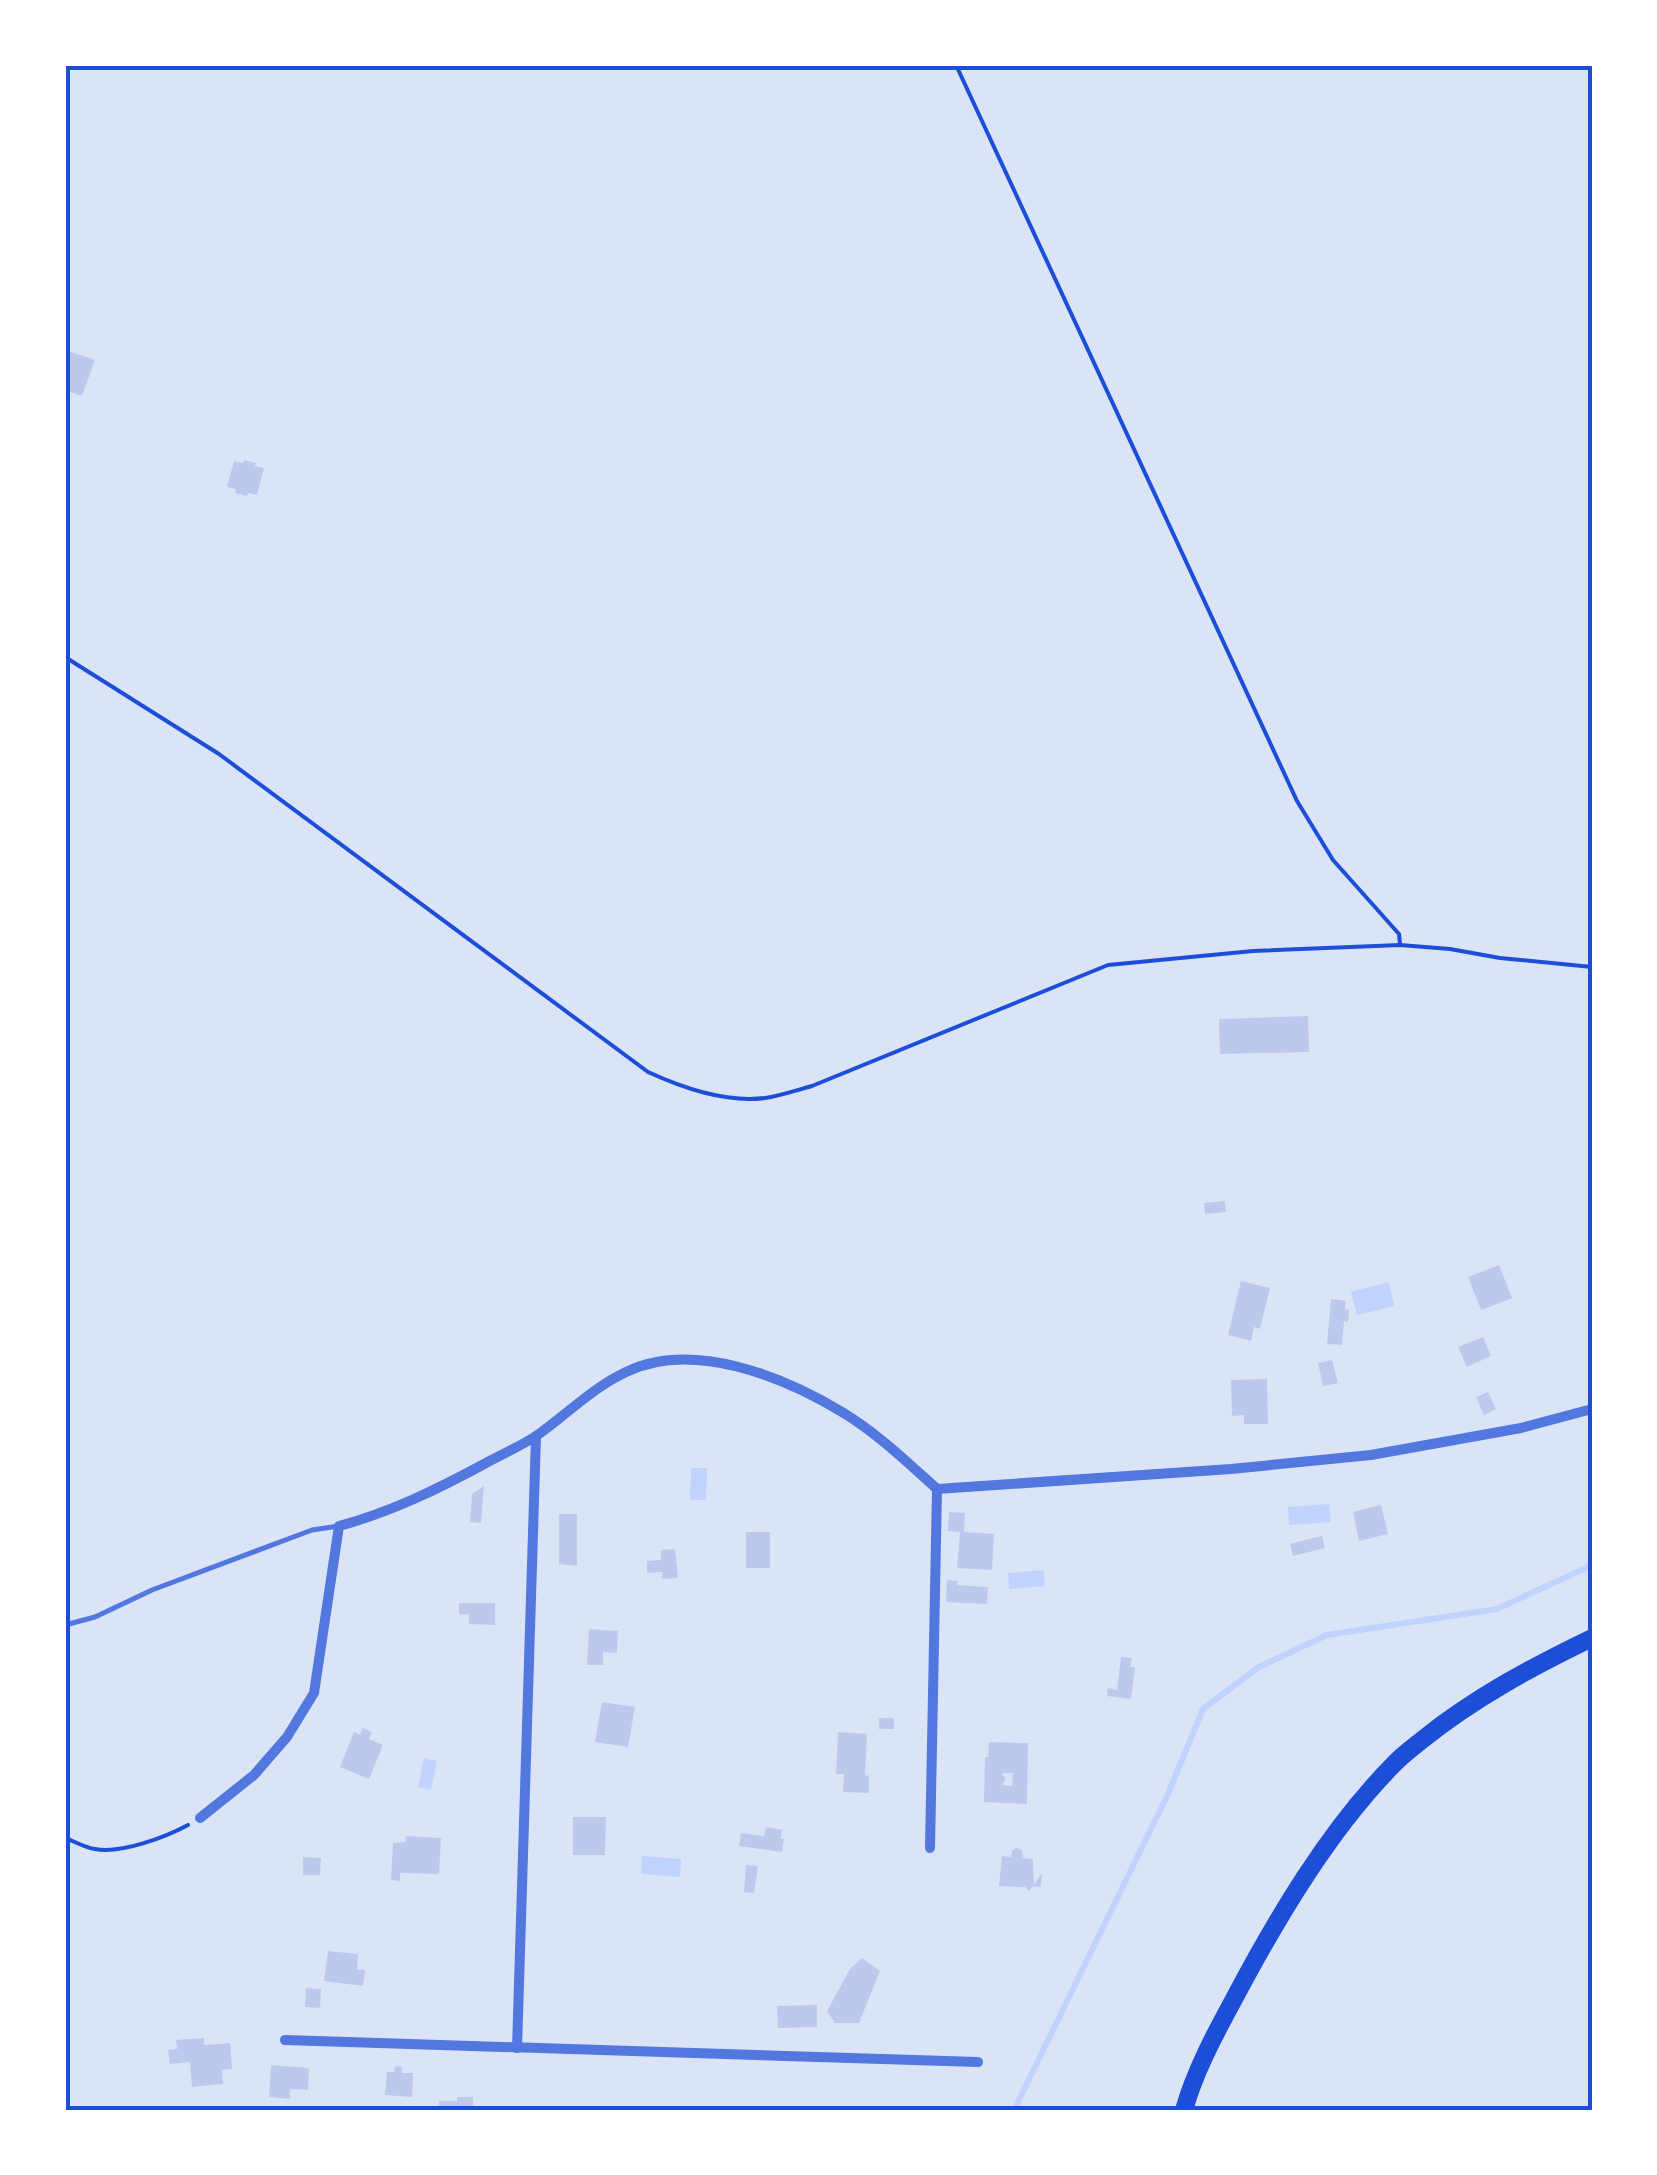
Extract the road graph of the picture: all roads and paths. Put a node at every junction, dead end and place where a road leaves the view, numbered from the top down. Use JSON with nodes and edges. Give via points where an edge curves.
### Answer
{"nodes":[{"id":1,"x":956,"y":65,"type":"edge"},
{"id":2,"x":65,"y":657,"type":"edge"},
{"id":3,"x":1400,"y":945,"type":"junction"},
{"id":4,"x":1592,"y":967,"type":"edge"},
{"id":5,"x":1592,"y":1409,"type":"edge"},
{"id":6,"x":536,"y":1436,"type":"junction"},
{"id":7,"x":937,"y":1489,"type":"junction"},
{"id":8,"x":339,"y":1526,"type":"junction"},
{"id":9,"x":65,"y":1624,"type":"edge"},
{"id":10,"x":1592,"y":1638,"type":"edge"},
{"id":11,"x":200,"y":1818,"type":"joint"},
{"id":12,"x":65,"y":1838,"type":"edge"},
{"id":13,"x":930,"y":1848,"type":"dead end"},
{"id":14,"x":286,"y":2040,"type":"dead end"},
{"id":15,"x":517,"y":2048,"type":"junction"},
{"id":16,"x":978,"y":2062,"type":"dead end"},
{"id":17,"x":1184,"y":2110,"type":"edge"}],
"edges":[{"from":1,"to":3,"type":"path","via":[[1297,801],[1332,860],[1399,934]]},
{"from":2,"to":3,"type":"path","via":[[219,754],[648,1072],[728,1098],[765,1098],[812,1086],[1108,965]]},
{"from":3,"to":4,"type":"path"},
{"from":5,"to":7,"type":"street","via":[[1371,1455]]},
{"from":6,"to":7,"type":"street","via":[[627,1371],[652,1362],[708,1360],[789,1385],[844,1413]]},
{"from":6,"to":8,"type":"street","via":[[445,1485]]},
{"from":6,"to":15,"type":"street"},
{"from":7,"to":13,"type":"street"},
{"from":8,"to":9,"type":"lane","via":[[312,1530]]},
{"from":8,"to":11,"type":"street","via":[[314,1693],[254,1775]]},
{"from":10,"to":17,"type":"main road","via":[[1480,1698],[1394,1763],[1339,1830],[1252,1966]]},
{"from":11,"to":12,"type":"path","via":[[130,1846],[96,1850]]},
{"from":14,"to":15,"type":"street"},
{"from":15,"to":16,"type":"street"}]}
